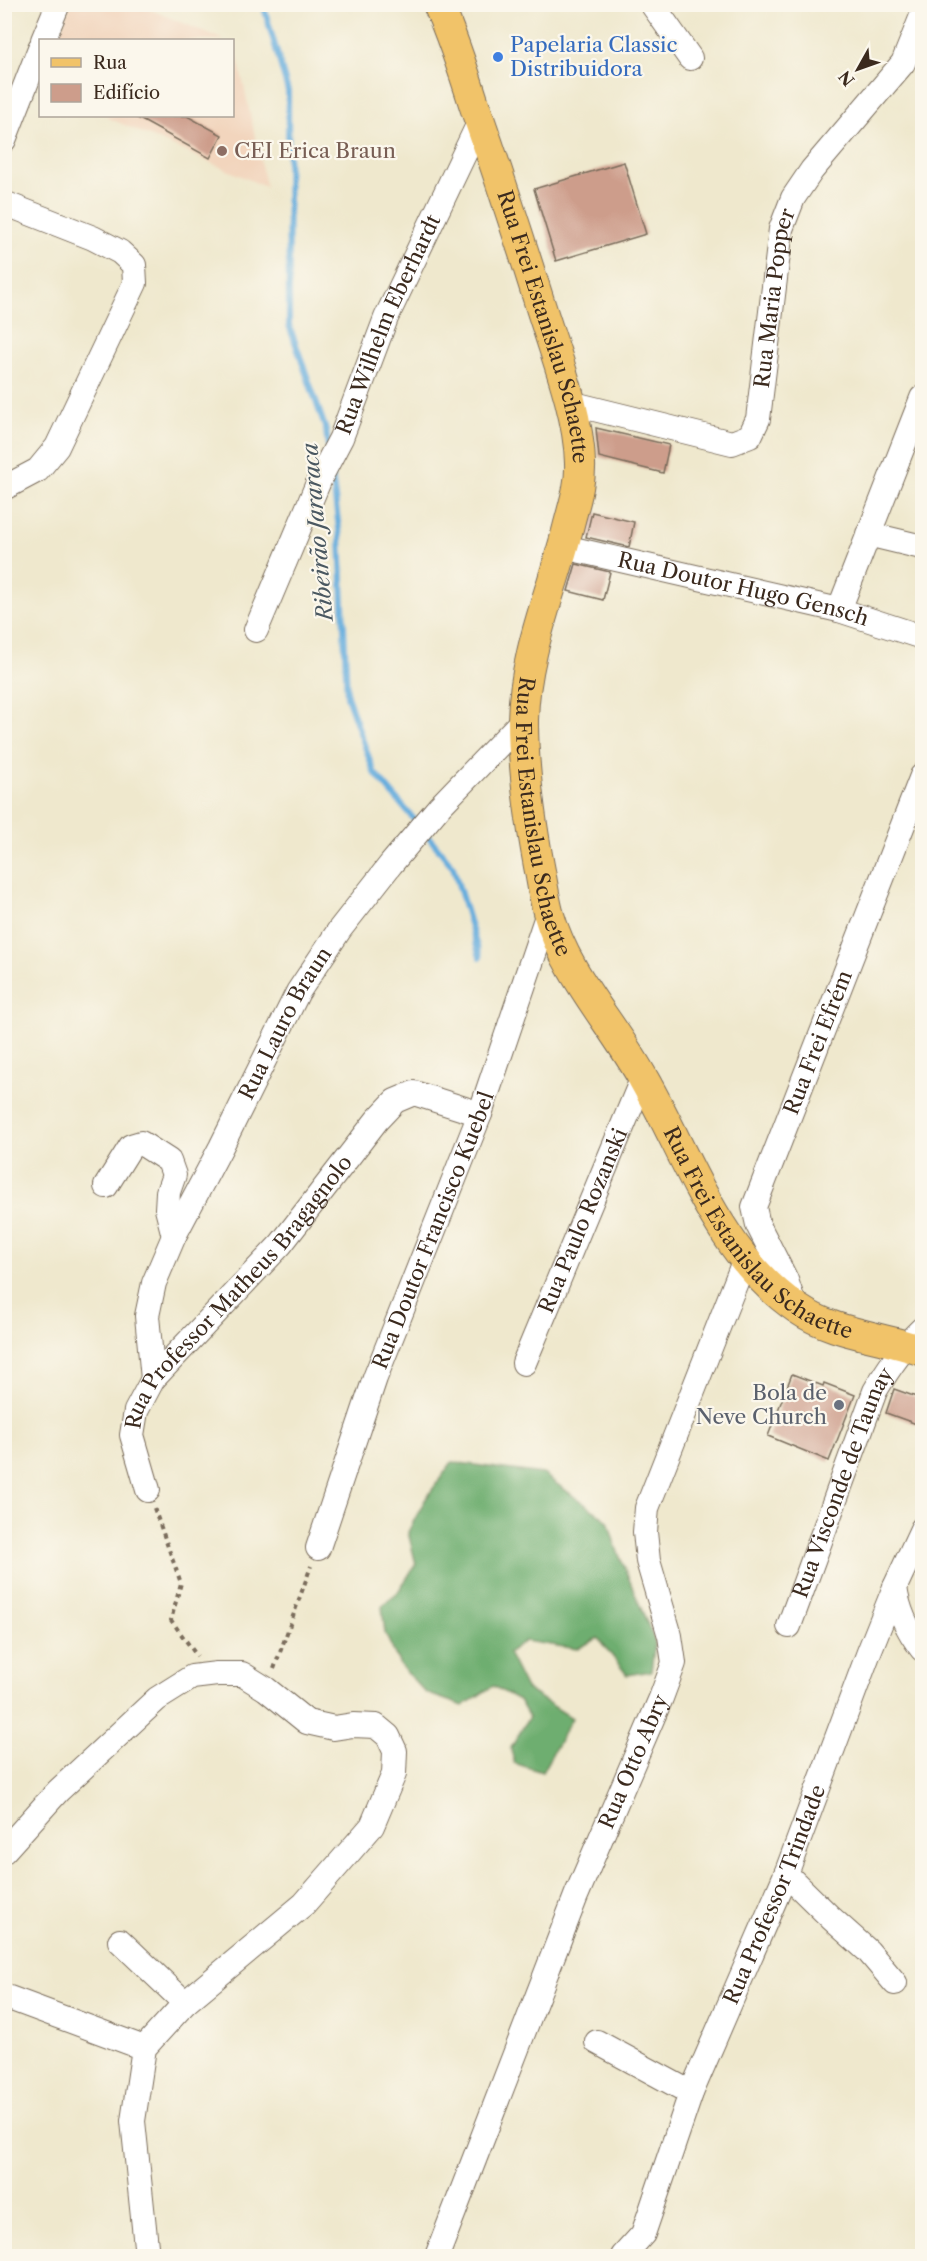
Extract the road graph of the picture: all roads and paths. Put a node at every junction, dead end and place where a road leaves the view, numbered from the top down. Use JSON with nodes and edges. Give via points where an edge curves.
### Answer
{"nodes":[{"id":1,"x":57,"y":4,"type":"edge"},
{"id":2,"x":438,"y":4,"type":"edge"},
{"id":3,"x":652,"y":4,"type":"edge"},
{"id":4,"x":922,"y":16,"type":"edge"},
{"id":5,"x":44,"y":39,"type":"edge"},
{"id":6,"x":39,"y":51,"type":"edge"},
{"id":7,"x":690,"y":58,"type":"dead end"},
{"id":8,"x":480,"y":121,"type":"junction"},
{"id":9,"x":4,"y":140,"type":"edge"},
{"id":10,"x":4,"y":203,"type":"edge"},
{"id":11,"x":922,"y":398,"type":"edge"},
{"id":12,"x":570,"y":403,"type":"junction"},
{"id":13,"x":4,"y":488,"type":"edge"},
{"id":14,"x":868,"y":534,"type":"junction"},
{"id":15,"x":564,"y":546,"type":"junction"},
{"id":16,"x":922,"y":547,"type":"edge"},
{"id":17,"x":839,"y":610,"type":"junction"},
{"id":18,"x":256,"y":630,"type":"dead end"},
{"id":19,"x":922,"y":637,"type":"edge"},
{"id":20,"x":523,"y":720,"type":"junction"},
{"id":21,"x":922,"y":776,"type":"edge"},
{"id":22,"x":548,"y":913,"type":"junction"},
{"id":23,"x":643,"y":1077,"type":"junction"},
{"id":24,"x":480,"y":1113,"type":"junction"},
{"id":25,"x":106,"y":1186,"type":"dead end"},
{"id":26,"x":174,"y":1236,"type":"junction"},
{"id":27,"x":745,"y":1259,"type":"junction"},
{"id":28,"x":795,"y":1307,"type":"junction"},
{"id":29,"x":917,"y":1341,"type":"edge"},
{"id":30,"x":524,"y":1363,"type":"dead end"},
{"id":31,"x":153,"y":1379,"type":"junction"},
{"id":32,"x":148,"y":1490,"type":"joint"},
{"id":33,"x":922,"y":1529,"type":"edge"},
{"id":34,"x":318,"y":1548,"type":"joint"},
{"id":35,"x":896,"y":1587,"type":"junction"},
{"id":36,"x":789,"y":1626,"type":"dead end"},
{"id":37,"x":922,"y":1648,"type":"edge"},
{"id":38,"x":207,"y":1657,"type":"dead end"},
{"id":39,"x":266,"y":1689,"type":"junction"},
{"id":40,"x":4,"y":1851,"type":"edge"},
{"id":41,"x":786,"y":1874,"type":"junction"},
{"id":42,"x":120,"y":1941,"type":"dead end"},
{"id":43,"x":895,"y":1983,"type":"dead end"},
{"id":44,"x":4,"y":1996,"type":"edge"},
{"id":45,"x":185,"y":2003,"type":"junction"},
{"id":46,"x":597,"y":2042,"type":"dead end"},
{"id":47,"x":144,"y":2048,"type":"junction"},
{"id":48,"x":691,"y":2093,"type":"junction"},
{"id":49,"x":147,"y":2256,"type":"edge"},
{"id":50,"x":437,"y":2256,"type":"edge"},
{"id":51,"x":623,"y":2256,"type":"edge"}],
"edges":[{"from":1,"to":5,"type":"street"},
{"from":2,"to":8,"type":"main road","name":"Rua Frei Estanislau Schaette"},
{"from":3,"to":7,"type":"street"},
{"from":4,"to":12,"type":"street","name":"Rua Maria Popper","via":[[903,63],[793,198],[781,229],[758,420],[750,436],[732,443]]},
{"from":6,"to":9,"type":"street"},
{"from":8,"to":12,"type":"main road","name":"Rua Frei Estanislau Schaette"},
{"from":8,"to":18,"type":"street","name":"Rua Wilhelm Eberhardt","via":[[386,318],[341,438]]},
{"from":10,"to":13,"type":"street","via":[[120,252],[134,265],[135,283],[57,447],[38,470]]},
{"from":11,"to":14,"type":"street"},
{"from":12,"to":15,"type":"main road","name":"Rua Frei Estanislau Schaette","via":[[580,462],[579,485]]},
{"from":14,"to":16,"type":"street"},
{"from":14,"to":17,"type":"street"},
{"from":15,"to":17,"type":"street","name":"Rua Doutor Hugo Gensch"},
{"from":15,"to":20,"type":"main road","name":"Rua Frei Estanislau Schaette","via":[[535,643]]},
{"from":17,"to":19,"type":"street","name":"Rua Doutor Hugo Gensch"},
{"from":20,"to":22,"type":"main road","name":"Rua Frei Estanislau Schaette","via":[[528,806]]},
{"from":20,"to":26,"type":"street","name":"Rua Lauro Braun","via":[[441,806],[340,929],[298,992]]},
{"from":21,"to":28,"type":"street","name":"Rua Frei Efrém","via":[[754,1207],[758,1225]]},
{"from":22,"to":23,"type":"main road","name":"Rua Frei Estanislau Schaette","via":[[586,992]]},
{"from":22,"to":24,"type":"street","name":"Rua Doutor Francisco Kuebel"},
{"from":23,"to":27,"type":"main road","name":"Rua Frei Estanislau Schaette","via":[[705,1199]]},
{"from":23,"to":30,"type":"street","name":"Rua Paulo Rozanski"},
{"from":24,"to":31,"type":"street","name":"Rua Professor Matheus Bragagnolo","via":[[414,1093],[394,1101],[281,1244]]},
{"from":24,"to":34,"type":"street","name":"Rua Doutor Francisco Kuebel","via":[[375,1378]]},
{"from":25,"to":26,"type":"street","via":[[131,1146],[141,1143],[170,1161],[174,1175],[167,1209]]},
{"from":26,"to":31,"type":"street","name":"Rua Lauro Braun","via":[[154,1283],[147,1316]]},
{"from":27,"to":28,"type":"main road","name":"Rua Frei Estanislau Schaette"},
{"from":27,"to":50,"type":"street","name":"Rua Otto Abry","via":[[647,1508],[648,1561],[674,1663],[576,1896]]},
{"from":28,"to":29,"type":"main road","name":"Rua Frei Estanislau Schaette","via":[[813,1319],[850,1331]]},
{"from":29,"to":36,"type":"street","name":"Rua Visconde de Taunay","via":[[893,1360],[875,1391]]},
{"from":31,"to":32,"type":"street","name":"Rua Professor Matheus Bragagnolo","via":[[136,1411],[132,1435]]},
{"from":32,"to":38,"type":"path","via":[[181,1583],[171,1620],[197,1656]]},
{"from":33,"to":35,"type":"street","name":"Rua Professor Trindade"},
{"from":34,"to":39,"type":"path"},
{"from":35,"to":37,"type":"street","via":[[900,1612]]},
{"from":35,"to":41,"type":"street","name":"Rua Professor Trindade"},
{"from":39,"to":40,"type":"street","via":[[242,1674],[192,1677],[157,1699],[58,1791]]},
{"from":39,"to":45,"type":"street","via":[[307,1722],[334,1728],[376,1726],[388,1736],[396,1751],[394,1774],[372,1826],[304,1904]]},
{"from":41,"to":43,"type":"street","via":[[868,1951]]},
{"from":41,"to":48,"type":"street","name":"Rua Professor Trindade"},
{"from":42,"to":45,"type":"street"},
{"from":44,"to":47,"type":"street"},
{"from":45,"to":47,"type":"street"},
{"from":46,"to":48,"type":"street"},
{"from":47,"to":49,"type":"street","via":[[133,2121]]},
{"from":48,"to":51,"type":"street","name":"Rua Professor Trindade","via":[[644,2234]]}]}
